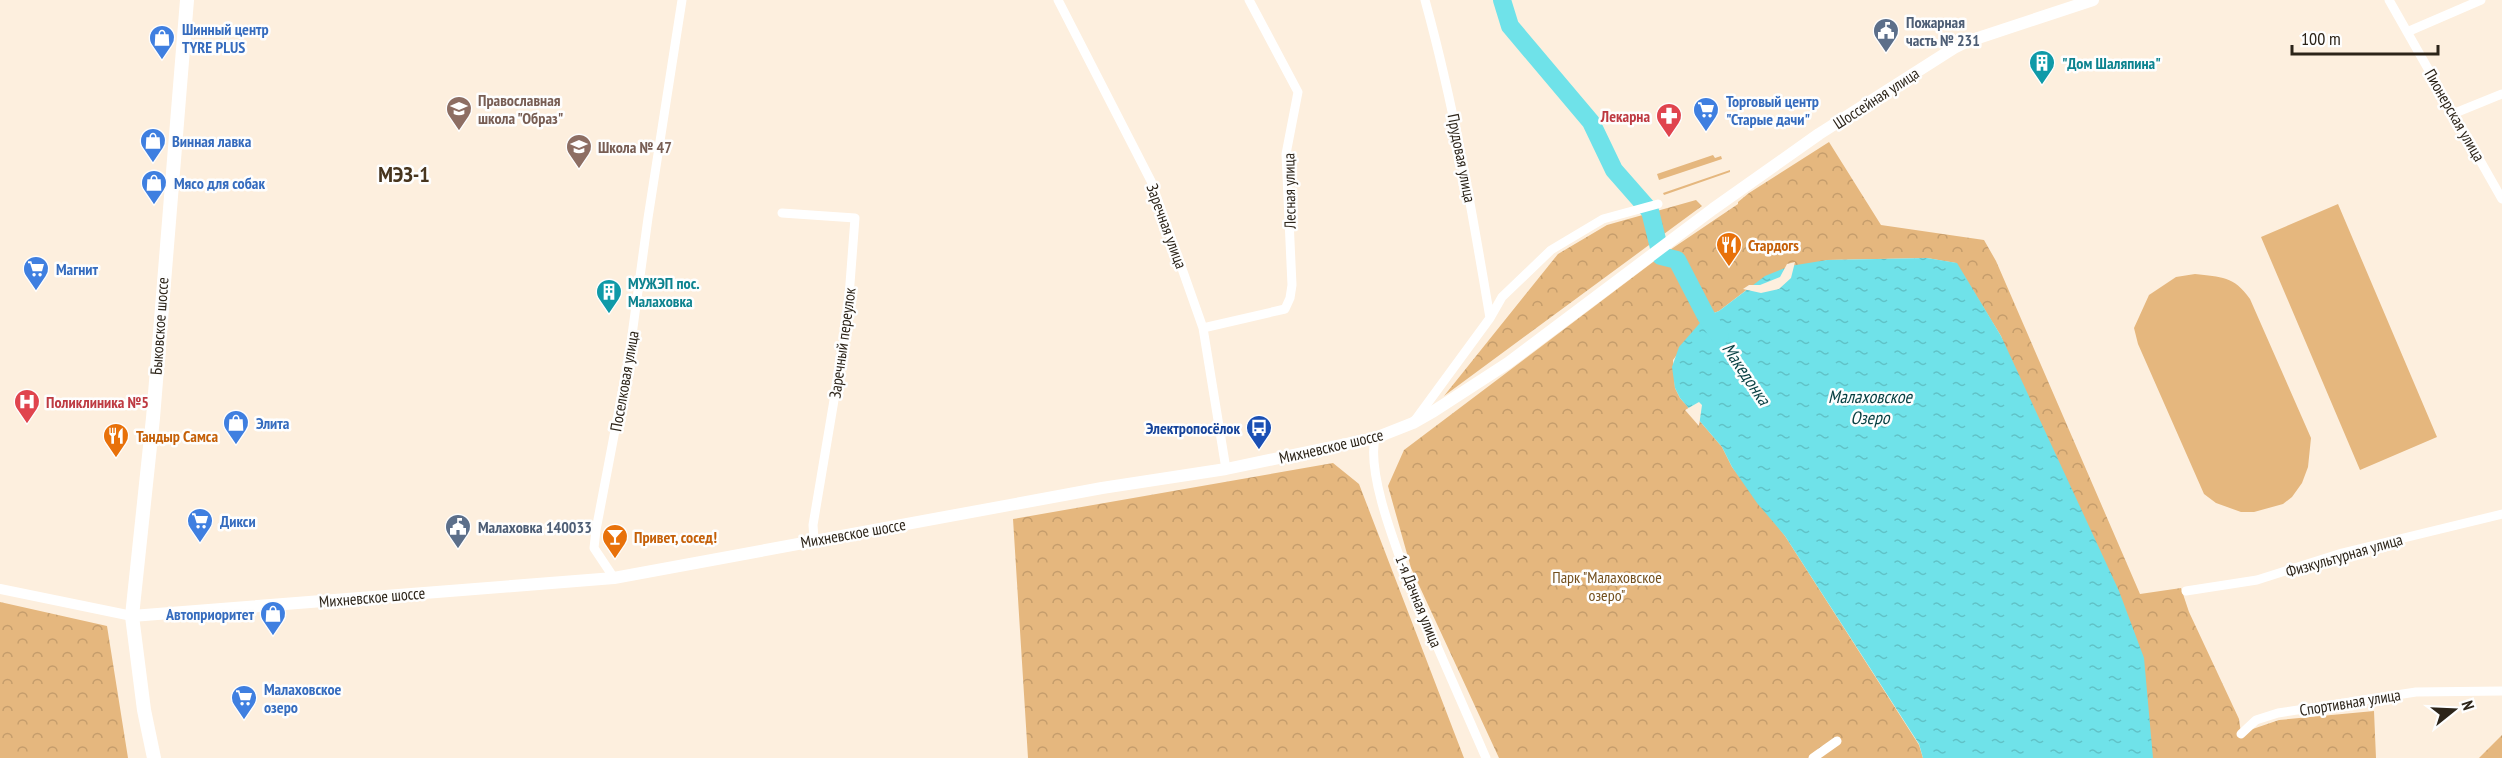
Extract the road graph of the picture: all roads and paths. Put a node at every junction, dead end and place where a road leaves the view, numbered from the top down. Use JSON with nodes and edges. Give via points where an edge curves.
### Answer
{"nodes":[{"id":1,"x":187,"y":0,"type":"edge"},
{"id":2,"x":682,"y":0,"type":"edge"},
{"id":3,"x":1058,"y":0,"type":"edge"},
{"id":4,"x":1249,"y":0,"type":"edge"},
{"id":5,"x":1425,"y":0,"type":"edge"},
{"id":6,"x":2093,"y":0,"type":"edge"},
{"id":7,"x":2390,"y":0,"type":"edge"},
{"id":8,"x":2481,"y":0,"type":"edge"},
{"id":9,"x":2407,"y":32,"type":"junction"},
{"id":10,"x":2502,"y":93,"type":"edge"},
{"id":11,"x":2455,"y":113,"type":"junction"},
{"id":12,"x":2502,"y":199,"type":"edge"},
{"id":13,"x":1658,"y":204,"type":"dead end"},
{"id":14,"x":782,"y":213,"type":"dead end"},
{"id":15,"x":1650,"y":257,"type":"joint"},
{"id":16,"x":1490,"y":318,"type":"junction"},
{"id":17,"x":1203,"y":328,"type":"junction"},
{"id":18,"x":1413,"y":423,"type":"junction"},
{"id":19,"x":1375,"y":438,"type":"junction"},
{"id":20,"x":1226,"y":468,"type":"junction"},
{"id":21,"x":2502,"y":514,"type":"edge"},
{"id":22,"x":814,"y":539,"type":"junction"},
{"id":23,"x":614,"y":578,"type":"junction"},
{"id":24,"x":0,"y":589,"type":"edge"},
{"id":25,"x":2186,"y":591,"type":"dead end"},
{"id":26,"x":132,"y":616,"type":"junction"},
{"id":27,"x":2502,"y":691,"type":"edge"},
{"id":28,"x":2241,"y":734,"type":"dead end"},
{"id":29,"x":1837,"y":741,"type":"dead end"},
{"id":30,"x":154,"y":758,"type":"edge"},
{"id":31,"x":1486,"y":758,"type":"edge"},
{"id":32,"x":1813,"y":758,"type":"edge"},
{"id":33,"x":1818,"y":758,"type":"edge"},
{"id":34,"x":1830,"y":758,"type":"edge"}],
"edges":[{"from":1,"to":26,"type":"main road","name":"Быковское шоссе","via":[[153,418]]},
{"from":2,"to":23,"type":"street","name":"Поселковая улица","via":[[629,357],[596,530],[594,548]]},
{"from":3,"to":17,"type":"street","name":"Заречная улица","via":[[1151,181]]},
{"from":4,"to":17,"type":"street","name":"Лесная улица","via":[[1298,92],[1286,154],[1292,285],[1285,309]]},
{"from":5,"to":16,"type":"street","name":"Прудовая улица","via":[[1464,159]]},
{"from":6,"to":15,"type":"main road","name":"Шоссейная улица","via":[[1954,48],[1819,134]]},
{"from":7,"to":9,"type":"street","name":"Пионерская улица"},
{"from":8,"to":9,"type":"street"},
{"from":9,"to":11,"type":"street","name":"Пионерская улица"},
{"from":10,"to":11,"type":"street"},
{"from":11,"to":12,"type":"street","name":"Пионерская улица"},
{"from":13,"to":16,"type":"street","via":[[1603,219],[1551,250],[1502,297]]},
{"from":14,"to":22,"type":"street","name":"Заречный переулок","via":[[855,218],[848,323],[813,525]]},
{"from":15,"to":18,"type":"main road","name":"Михневское шоссе","via":[[1508,363]]},
{"from":16,"to":18,"type":"street"},
{"from":17,"to":20,"type":"street","name":"Заречная улица"},
{"from":18,"to":19,"type":"main road","name":"Михневское шоссе"},
{"from":19,"to":20,"type":"main road","name":"Михневское шоссе"},
{"from":19,"to":31,"type":"street","name":"1-я Дачная улица","via":[[1379,489],[1398,551]]},
{"from":20,"to":22,"type":"main road","name":"Михневское шоссе"},
{"from":21,"to":25,"type":"street","name":"Физкультурная улица","via":[[2342,553],[2257,580]]},
{"from":22,"to":23,"type":"main road","name":"Михневское шоссе"},
{"from":23,"to":26,"type":"main road","name":"Михневское шоссе"},
{"from":24,"to":26,"type":"street","name":"Михневское шоссе"},
{"from":26,"to":30,"type":"main road","name":"Быковское шоссе"},
{"from":27,"to":28,"type":"street","name":"Спортивная улица","via":[[2416,692],[2278,713],[2256,720]]},
{"from":29,"to":32,"type":"street"},
{"from":33,"to":34,"type":"street"}]}
